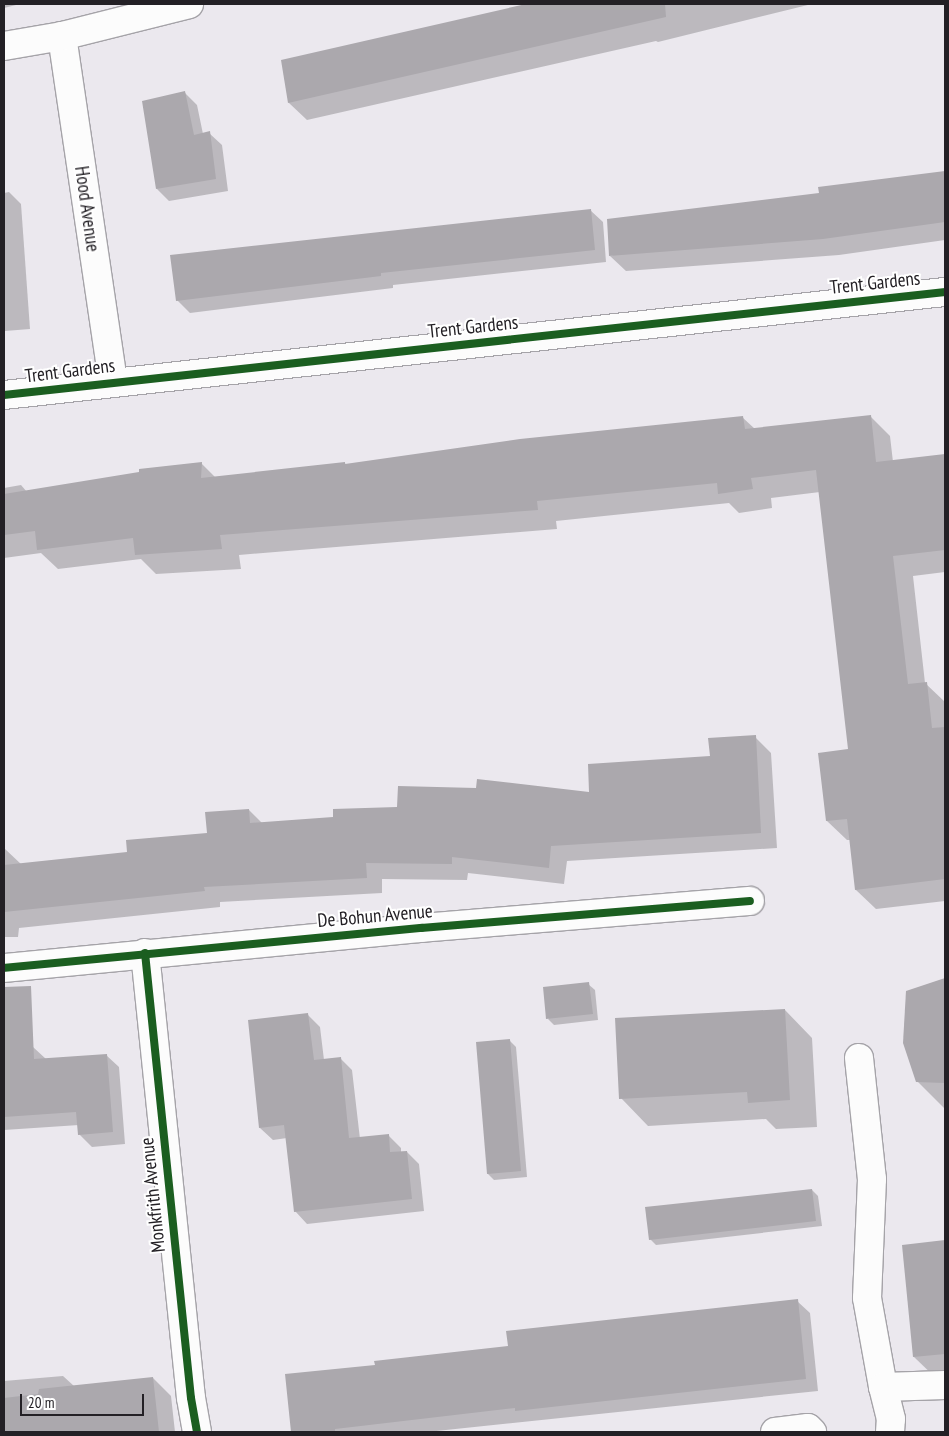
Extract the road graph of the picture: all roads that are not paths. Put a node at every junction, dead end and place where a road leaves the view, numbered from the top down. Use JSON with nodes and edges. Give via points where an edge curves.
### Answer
{"nodes":[{"id":1,"x":189,"y":4,"type":"edge"},
{"id":2,"x":62,"y":36,"type":"junction"},
{"id":3,"x":4,"y":46,"type":"edge"},
{"id":4,"x":945,"y":292,"type":"edge"},
{"id":5,"x":113,"y":382,"type":"junction"},
{"id":6,"x":4,"y":395,"type":"edge"},
{"id":7,"x":750,"y":900,"type":"dead end"},
{"id":8,"x":145,"y":953,"type":"junction"},
{"id":9,"x":4,"y":968,"type":"edge"},
{"id":10,"x":859,"y":1058,"type":"dead end"},
{"id":11,"x":945,"y":1385,"type":"edge"},
{"id":12,"x":882,"y":1387,"type":"junction"},
{"id":13,"x":891,"y":1426,"type":"edge"},
{"id":14,"x":197,"y":1432,"type":"edge"},
{"id":15,"x":775,"y":1432,"type":"edge"},
{"id":16,"x":812,"y":1432,"type":"edge"}],
"edges":[{"from":1,"to":2,"type":"street"},
{"from":2,"to":3,"type":"street"},
{"from":2,"to":5,"type":"street","name":"Hood Avenue"},
{"from":4,"to":5,"type":"street","name":"Trent Gardens"},
{"from":5,"to":6,"type":"street","name":"Trent Gardens"},
{"from":7,"to":8,"type":"street","name":"De Bohun Avenue"},
{"from":8,"to":9,"type":"street","name":"De Bohun Avenue"},
{"from":8,"to":14,"type":"street","name":"Monkfrith Avenue"},
{"from":10,"to":12,"type":"street","via":[[872,1179],[868,1298]]},
{"from":11,"to":12,"type":"street"},
{"from":12,"to":13,"type":"street"},
{"from":15,"to":16,"type":"street","via":[[808,1428]]}]}
